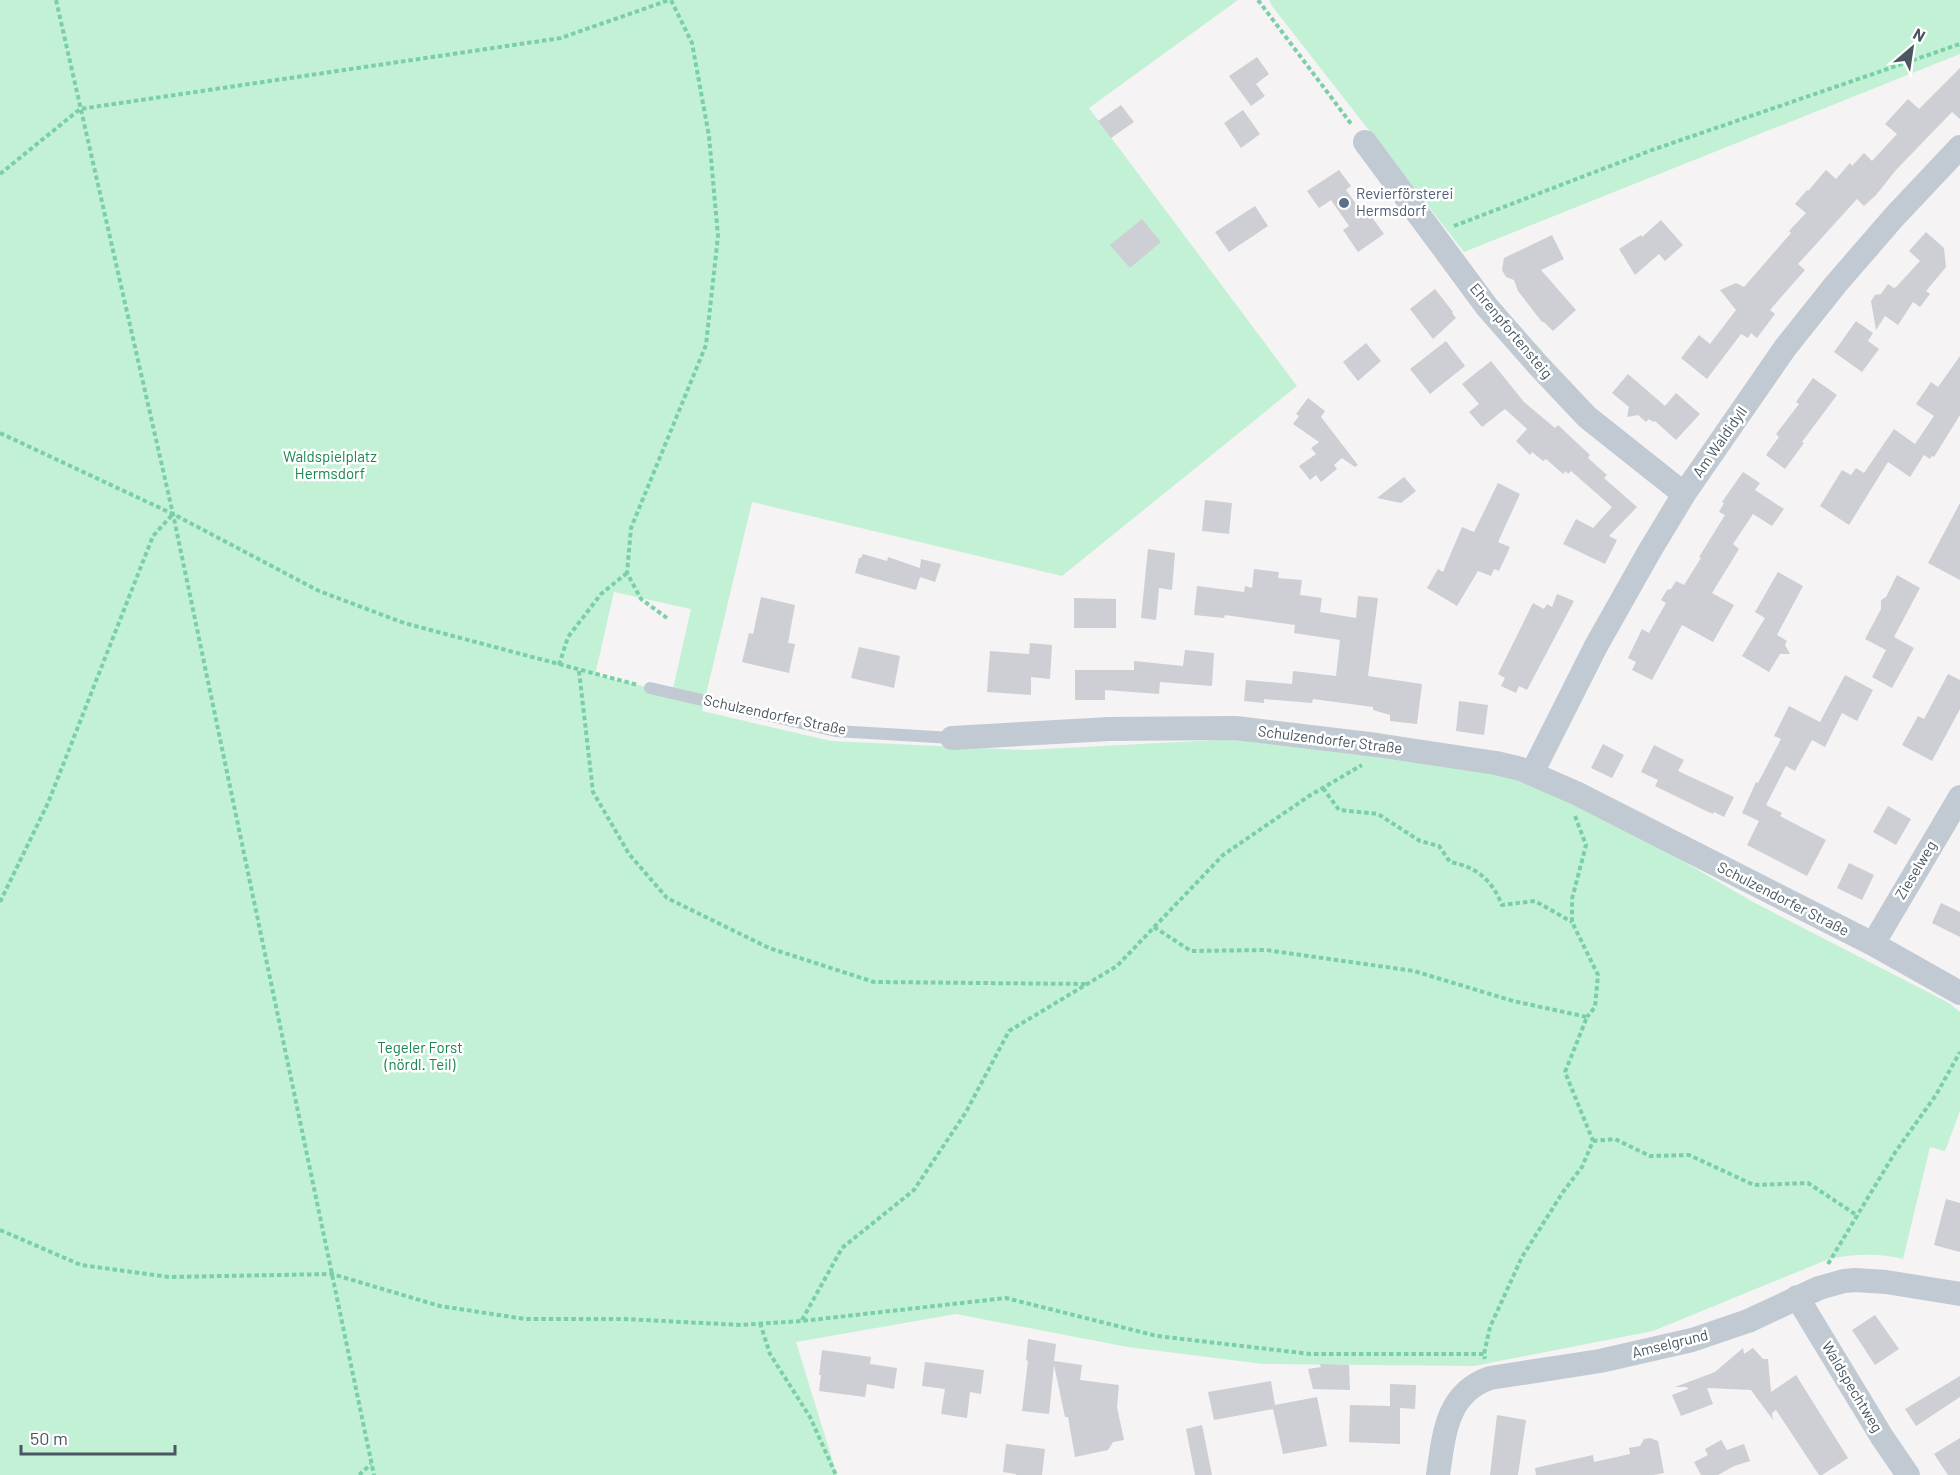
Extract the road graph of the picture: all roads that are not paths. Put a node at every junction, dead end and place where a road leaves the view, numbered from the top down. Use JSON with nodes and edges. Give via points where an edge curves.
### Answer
{"nodes":[{"id":1,"x":1365,"y":142,"type":"road end"},
{"id":2,"x":1960,"y":147,"type":"edge"},
{"id":3,"x":1684,"y":494,"type":"junction"},
{"id":4,"x":650,"y":688,"type":"road end"},
{"id":5,"x":952,"y":738,"type":"joint"},
{"id":6,"x":1532,"y":773,"type":"junction"},
{"id":7,"x":1960,"y":796,"type":"edge"},
{"id":8,"x":1873,"y":944,"type":"junction"},
{"id":9,"x":1960,"y":993,"type":"edge"},
{"id":10,"x":1808,"y":1293,"type":"junction"},
{"id":11,"x":1960,"y":1294,"type":"edge"},
{"id":12,"x":1437,"y":1475,"type":"edge"},
{"id":13,"x":1908,"y":1475,"type":"edge"}],
"edges":[{"from":1,"to":3,"type":"street","name":"Ehrenpfortensteig","via":[[1487,307],[1538,365],[1596,424]]},
{"from":2,"to":3,"type":"street","name":"Am Waldidyll","via":[[1872,242],[1785,348]]},
{"from":3,"to":6,"type":"street","name":"Am Waldidyll","via":[[1602,636]]},
{"from":4,"to":5,"type":"lane","name":"Schulzendorfer Straße","via":[[836,731]]},
{"from":5,"to":6,"type":"street","name":"Schulzendorfer Straße","via":[[1109,729],[1235,728],[1496,763]]},
{"from":6,"to":8,"type":"street","name":"Schulzendorfer Straße"},
{"from":7,"to":8,"type":"street","name":"Zieselweg"},
{"from":8,"to":9,"type":"street","name":"Schulzendorfer Straße"},
{"from":10,"to":11,"type":"street","name":"Amselgrund","via":[[1844,1281],[1867,1280]]},
{"from":10,"to":12,"type":"street","name":"Amselgrund","via":[[1748,1321],[1692,1340],[1600,1361],[1490,1377],[1476,1383],[1456,1404],[1445,1428]]},
{"from":10,"to":13,"type":"street","name":"Waldspechtweg","via":[[1882,1437]]}]}
